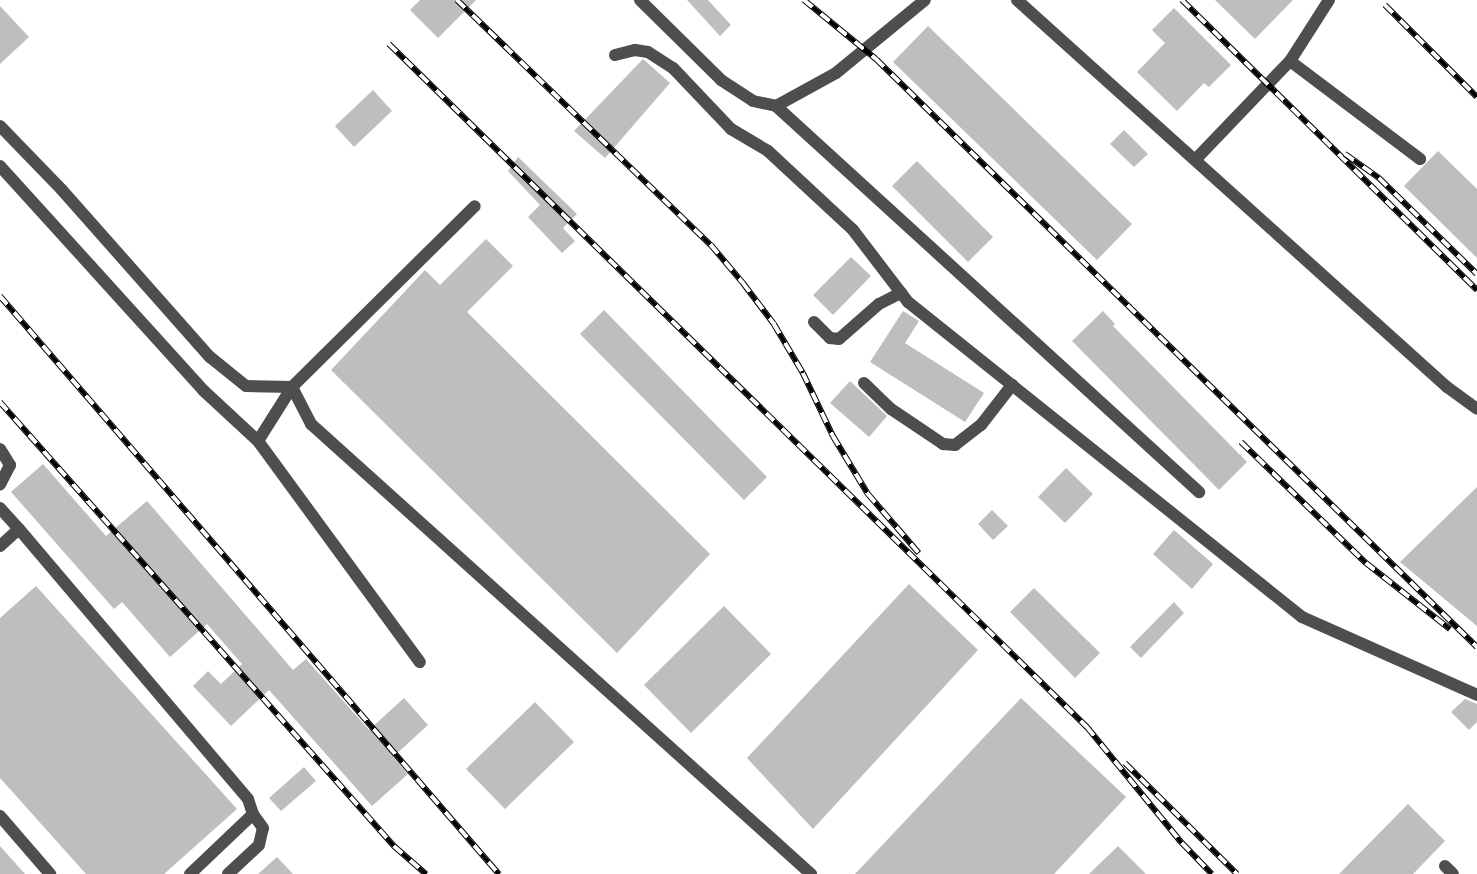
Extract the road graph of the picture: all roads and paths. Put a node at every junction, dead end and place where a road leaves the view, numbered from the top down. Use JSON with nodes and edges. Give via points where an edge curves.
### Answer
{"nodes":[{"id":1,"x":640,"y":0,"type":"edge"},
{"id":2,"x":924,"y":0,"type":"edge"},
{"id":3,"x":1017,"y":0,"type":"edge"},
{"id":4,"x":1329,"y":0,"type":"edge"},
{"id":5,"x":615,"y":55,"type":"dead end"},
{"id":6,"x":1290,"y":61,"type":"junction"},
{"id":7,"x":776,"y":106,"type":"junction"},
{"id":8,"x":0,"y":126,"type":"edge"},
{"id":9,"x":1420,"y":159,"type":"dead end"},
{"id":10,"x":1195,"y":160,"type":"junction"},
{"id":11,"x":0,"y":166,"type":"edge"},
{"id":12,"x":475,"y":206,"type":"dead end"},
{"id":13,"x":901,"y":293,"type":"junction"},
{"id":14,"x":814,"y":322,"type":"dead end"},
{"id":15,"x":864,"y":383,"type":"dead end"},
{"id":16,"x":1012,"y":385,"type":"junction"},
{"id":17,"x":292,"y":387,"type":"junction"},
{"id":18,"x":1477,"y":409,"type":"edge"},
{"id":19,"x":258,"y":441,"type":"junction"},
{"id":20,"x":0,"y":449,"type":"edge"},
{"id":21,"x":0,"y":485,"type":"edge"},
{"id":22,"x":1199,"y":492,"type":"dead end"},
{"id":23,"x":0,"y":508,"type":"edge"},
{"id":24,"x":19,"y":529,"type":"junction"},
{"id":25,"x":0,"y":546,"type":"edge"},
{"id":26,"x":420,"y":662,"type":"dead end"},
{"id":27,"x":1477,"y":695,"type":"edge"},
{"id":28,"x":253,"y":814,"type":"junction"},
{"id":29,"x":0,"y":816,"type":"edge"},
{"id":30,"x":50,"y":874,"type":"edge"},
{"id":31,"x":190,"y":874,"type":"edge"},
{"id":32,"x":228,"y":874,"type":"edge"},
{"id":33,"x":811,"y":874,"type":"edge"}],
"edges":[{"from":1,"to":7,"type":"lane","via":[[721,80],[753,101]]},
{"from":2,"to":7,"type":"lane","via":[[836,73]]},
{"from":3,"to":10,"type":"lane"},
{"from":4,"to":6,"type":"lane"},
{"from":5,"to":13,"type":"lane","via":[[635,50],[648,52],[673,68],[731,129],[768,151],[853,230]]},
{"from":6,"to":9,"type":"lane"},
{"from":6,"to":10,"type":"lane"},
{"from":7,"to":22,"type":"lane"},
{"from":8,"to":17,"type":"lane","via":[[62,190],[210,358],[246,386]]},
{"from":10,"to":18,"type":"lane","via":[[1447,387]]},
{"from":11,"to":19,"type":"lane","via":[[204,391]]},
{"from":12,"to":17,"type":"lane"},
{"from":13,"to":14,"type":"lane","via":[[879,304],[839,339],[830,338]]},
{"from":13,"to":16,"type":"lane"},
{"from":15,"to":16,"type":"lane","via":[[891,409],[943,444],[955,445],[981,425]]},
{"from":16,"to":27,"type":"lane","via":[[1302,617]]},
{"from":17,"to":19,"type":"lane"},
{"from":17,"to":33,"type":"lane","via":[[311,424]]},
{"from":19,"to":26,"type":"lane"},
{"from":20,"to":21,"type":"lane","via":[[10,465]]},
{"from":23,"to":24,"type":"lane"},
{"from":24,"to":25,"type":"lane"},
{"from":24,"to":28,"type":"lane","via":[[241,788]]},
{"from":28,"to":31,"type":"lane"},
{"from":28,"to":32,"type":"lane","via":[[263,828],[258,845]]},
{"from":29,"to":30,"type":"lane"}]}
